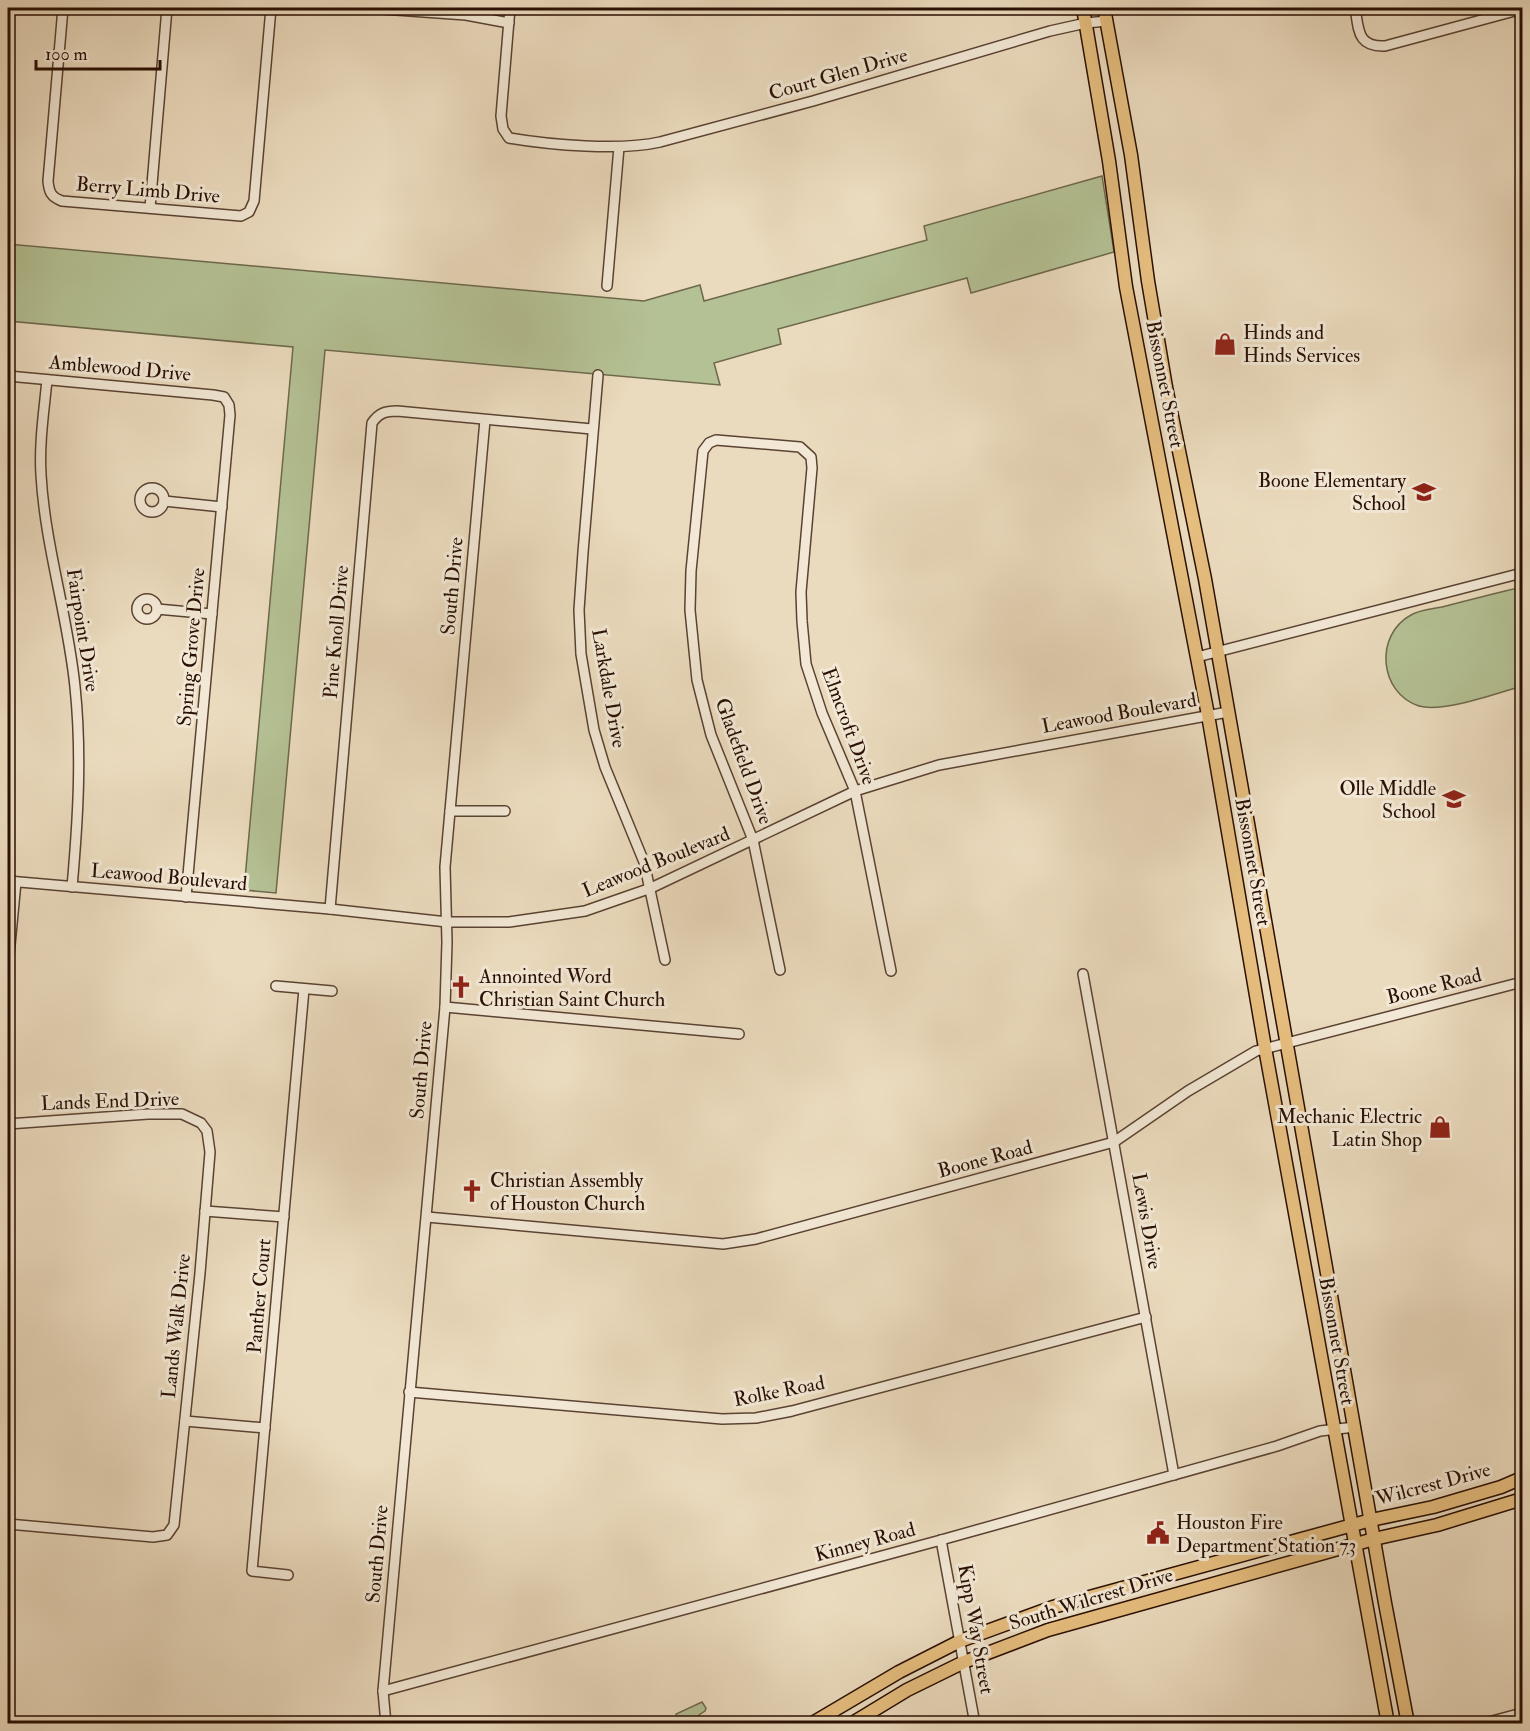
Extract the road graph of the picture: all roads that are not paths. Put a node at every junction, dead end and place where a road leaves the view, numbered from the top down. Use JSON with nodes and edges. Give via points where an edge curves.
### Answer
{"nodes":[{"id":1,"x":63,"y":8,"type":"edge"},
{"id":2,"x":167,"y":8,"type":"edge"},
{"id":3,"x":271,"y":8,"type":"edge"},
{"id":4,"x":368,"y":8,"type":"edge"},
{"id":5,"x":510,"y":8,"type":"edge"},
{"id":6,"x":1083,"y":8,"type":"edge"},
{"id":7,"x":1104,"y":8,"type":"edge"},
{"id":8,"x":1355,"y":8,"type":"edge"},
{"id":9,"x":1522,"y":9,"type":"edge"},
{"id":10,"x":1107,"y":21,"type":"junction"},
{"id":11,"x":509,"y":23,"type":"junction"},
{"id":12,"x":1086,"y":23,"type":"junction"},
{"id":13,"x":619,"y":147,"type":"junction"},
{"id":14,"x":150,"y":208,"type":"junction"},
{"id":15,"x":607,"y":286,"type":"dead end"},
{"id":16,"x":598,"y":375,"type":"dead end"},
{"id":17,"x":8,"y":376,"type":"edge"},
{"id":18,"x":47,"y":380,"type":"junction"},
{"id":19,"x":226,"y":402,"type":"joint"},
{"id":20,"x":485,"y":420,"type":"junction"},
{"id":21,"x":592,"y":429,"type":"junction"},
{"id":22,"x":699,"y":491,"type":"joint"},
{"id":23,"x":1190,"y":499,"type":"junction"},
{"id":24,"x":164,"y":501,"type":"dead end"},
{"id":25,"x":1168,"y":505,"type":"junction"},
{"id":26,"x":222,"y":507,"type":"junction"},
{"id":27,"x":1522,"y":573,"type":"edge"},
{"id":28,"x":157,"y":609,"type":"dead end"},
{"id":29,"x":212,"y":614,"type":"junction"},
{"id":30,"x":1217,"y":653,"type":"junction"},
{"id":31,"x":1197,"y":657,"type":"junction"},
{"id":32,"x":1227,"y":712,"type":"junction"},
{"id":33,"x":1208,"y":715,"type":"junction"},
{"id":34,"x":855,"y":790,"type":"junction"},
{"id":35,"x":450,"y":811,"type":"junction"},
{"id":36,"x":505,"y":811,"type":"dead end"},
{"id":37,"x":753,"y":840,"type":"junction"},
{"id":38,"x":12,"y":881,"type":"edge"},
{"id":39,"x":72,"y":887,"type":"junction"},
{"id":40,"x":651,"y":888,"type":"junction"},
{"id":41,"x":186,"y":897,"type":"junction"},
{"id":42,"x":330,"y":909,"type":"junction"},
{"id":43,"x":447,"y":922,"type":"junction"},
{"id":44,"x":665,"y":960,"type":"dead end"},
{"id":45,"x":8,"y":966,"type":"edge"},
{"id":46,"x":780,"y":970,"type":"dead end"},
{"id":47,"x":891,"y":971,"type":"dead end"},
{"id":48,"x":1083,"y":974,"type":"dead end"},
{"id":49,"x":1522,"y":982,"type":"edge"},
{"id":50,"x":276,"y":986,"type":"dead end"},
{"id":51,"x":304,"y":989,"type":"junction"},
{"id":52,"x":332,"y":991,"type":"dead end"},
{"id":53,"x":445,"y":1007,"type":"junction"},
{"id":54,"x":739,"y":1034,"type":"dead end"},
{"id":55,"x":1287,"y":1042,"type":"junction"},
{"id":56,"x":1264,"y":1048,"type":"junction"},
{"id":57,"x":8,"y":1124,"type":"edge"},
{"id":58,"x":207,"y":1131,"type":"joint"},
{"id":59,"x":1114,"y":1142,"type":"junction"},
{"id":60,"x":205,"y":1210,"type":"junction"},
{"id":61,"x":284,"y":1217,"type":"junction"},
{"id":62,"x":427,"y":1217,"type":"junction"},
{"id":63,"x":1146,"y":1317,"type":"junction"},
{"id":64,"x":1339,"y":1336,"type":"junction"},
{"id":65,"x":1317,"y":1339,"type":"junction"},
{"id":66,"x":410,"y":1392,"type":"junction"},
{"id":67,"x":185,"y":1420,"type":"junction"},
{"id":68,"x":1355,"y":1427,"type":"junction"},
{"id":69,"x":265,"y":1428,"type":"junction"},
{"id":70,"x":1334,"y":1429,"type":"junction"},
{"id":71,"x":1174,"y":1475,"type":"junction"},
{"id":72,"x":1522,"y":1478,"type":"edge"},
{"id":73,"x":1501,"y":1487,"type":"junction"},
{"id":74,"x":1522,"y":1499,"type":"edge"},
{"id":75,"x":1509,"y":1504,"type":"junction"},
{"id":76,"x":1371,"y":1520,"type":"junction"},
{"id":77,"x":8,"y":1524,"type":"edge"},
{"id":78,"x":1352,"y":1526,"type":"junction"},
{"id":79,"x":1374,"y":1539,"type":"junction"},
{"id":80,"x":941,"y":1540,"type":"junction"},
{"id":81,"x":1355,"y":1544,"type":"junction"},
{"id":82,"x":1171,"y":1574,"type":"junction"},
{"id":83,"x":288,"y":1575,"type":"dead end"},
{"id":84,"x":1179,"y":1593,"type":"junction"},
{"id":85,"x":960,"y":1641,"type":"junction"},
{"id":86,"x":964,"y":1662,"type":"junction"},
{"id":87,"x":383,"y":1691,"type":"junction"},
{"id":88,"x":1522,"y":1713,"type":"edge"},
{"id":89,"x":386,"y":1724,"type":"edge"},
{"id":90,"x":811,"y":1724,"type":"edge"},
{"id":91,"x":851,"y":1724,"type":"edge"},
{"id":92,"x":975,"y":1724,"type":"edge"},
{"id":93,"x":1388,"y":1724,"type":"edge"},
{"id":94,"x":1408,"y":1724,"type":"edge"},
{"id":95,"x":1481,"y":1724,"type":"edge"}],
"edges":[{"from":1,"to":14,"type":"street","name":"Berry Limb Drive","via":[[49,191],[53,198],[62,201]]},
{"from":2,"to":14,"type":"street"},
{"from":3,"to":14,"type":"street","name":"Berry Limb Drive","via":[[254,201],[249,212],[241,216]]},
{"from":4,"to":11,"type":"street","via":[[466,15]]},
{"from":5,"to":11,"type":"street"},
{"from":6,"to":12,"type":"main road","name":"Bissonnet Street"},
{"from":7,"to":10,"type":"main road","name":"Bissonnet Street"},
{"from":8,"to":9,"type":"street","via":[[1363,41],[1374,47]]},
{"from":10,"to":12,"type":"street","name":"Court Glen Drive"},
{"from":10,"to":23,"type":"main road","name":"Bissonnet Street","via":[[1166,387]]},
{"from":11,"to":13,"type":"street","name":"Court Glen Drive","via":[[501,116],[509,138]]},
{"from":12,"to":13,"type":"street","name":"Court Glen Drive","via":[[660,142]]},
{"from":12,"to":25,"type":"main road","name":"Bissonnet Street","via":[[1126,287]]},
{"from":13,"to":15,"type":"street"},
{"from":16,"to":21,"type":"street","name":"Larkdale Drive"},
{"from":17,"to":18,"type":"street","name":"Amblewood Drive"},
{"from":18,"to":19,"type":"street","name":"Amblewood Drive","via":[[213,395],[224,397]]},
{"from":18,"to":39,"type":"street","name":"Fairpoint Drive","via":[[42,491],[69,639],[79,735]]},
{"from":19,"to":26,"type":"street","name":"Spring Grove Drive","via":[[230,415]]},
{"from":20,"to":21,"type":"street"},
{"from":20,"to":35,"type":"street","name":"South Drive"},
{"from":20,"to":42,"type":"street","name":"Pine Knoll Drive","via":[[387,411],[372,423]]},
{"from":21,"to":40,"type":"street","name":"Larkdale Drive","via":[[579,610],[581,654],[594,730],[605,767]]},
{"from":22,"to":34,"type":"street","name":"Elmcroft Drive","via":[[703,451],[716,440],[800,447],[812,457],[801,592],[806,664]]},
{"from":22,"to":37,"type":"street","name":"Gladefield Drive","via":[[690,610],[697,680],[711,735]]},
{"from":23,"to":25,"type":"main road"},
{"from":23,"to":30,"type":"main road","name":"Bissonnet Street"},
{"from":24,"to":26,"type":"street"},
{"from":25,"to":31,"type":"main road","name":"Bissonnet Street"},
{"from":26,"to":29,"type":"street","name":"Spring Grove Drive"},
{"from":27,"to":30,"type":"street"},
{"from":28,"to":29,"type":"street"},
{"from":29,"to":41,"type":"street","name":"Spring Grove Drive"},
{"from":30,"to":31,"type":"street"},
{"from":30,"to":32,"type":"main road","name":"Bissonnet Street"},
{"from":31,"to":33,"type":"main road","name":"Bissonnet Street"},
{"from":32,"to":33,"type":"street","name":"Leawood Boulevard"},
{"from":32,"to":55,"type":"main road","name":"Bissonnet Street"},
{"from":33,"to":34,"type":"street","name":"Leawood Boulevard","via":[[948,763]]},
{"from":33,"to":56,"type":"main road","name":"Bissonnet Street"},
{"from":34,"to":37,"type":"street","name":"Leawood Boulevard"},
{"from":34,"to":47,"type":"street","name":"Elmcroft Drive"},
{"from":35,"to":36,"type":"street"},
{"from":35,"to":43,"type":"street","name":"South Drive","via":[[445,867]]},
{"from":37,"to":40,"type":"street","name":"Leawood Boulevard"},
{"from":37,"to":46,"type":"street","name":"Gladefield Drive"},
{"from":38,"to":39,"type":"street","name":"Leawood Boulevard"},
{"from":38,"to":45,"type":"street"},
{"from":39,"to":41,"type":"street","name":"Leawood Boulevard"},
{"from":40,"to":43,"type":"street","name":"Leawood Boulevard","via":[[585,912],[508,922]]},
{"from":40,"to":44,"type":"street","name":"Larkdale Drive"},
{"from":41,"to":42,"type":"street","name":"Leawood Boulevard"},
{"from":42,"to":43,"type":"street","name":"Leawood Boulevard"},
{"from":43,"to":53,"type":"street","name":"South Drive"},
{"from":48,"to":59,"type":"street","name":"Lewis Drive"},
{"from":49,"to":55,"type":"street","name":"Boone Road"},
{"from":50,"to":51,"type":"street"},
{"from":51,"to":52,"type":"street"},
{"from":51,"to":61,"type":"street","name":"Panther Court"},
{"from":53,"to":54,"type":"street"},
{"from":53,"to":62,"type":"street","name":"South Drive"},
{"from":55,"to":56,"type":"street","name":"Boone Road"},
{"from":55,"to":64,"type":"main road","name":"Bissonnet Street"},
{"from":56,"to":59,"type":"street","name":"Boone Road","via":[[1188,1091]]},
{"from":56,"to":65,"type":"main road","name":"Bissonnet Street"},
{"from":57,"to":58,"type":"street","name":"Lands End Drive","via":[[182,1114],[201,1123]]},
{"from":58,"to":60,"type":"street","name":"Lands Walk Drive","via":[[210,1152]]},
{"from":59,"to":62,"type":"street","name":"Boone Road","via":[[767,1236],[723,1244]]},
{"from":59,"to":63,"type":"street","name":"Lewis Drive"},
{"from":60,"to":61,"type":"street"},
{"from":60,"to":67,"type":"street","name":"Lands Walk Drive"},
{"from":61,"to":69,"type":"street","name":"Panther Court"},
{"from":62,"to":66,"type":"street","name":"South Drive"},
{"from":63,"to":66,"type":"street","name":"Rolke Road","via":[[756,1418],[722,1419]]},
{"from":63,"to":71,"type":"street","name":"Lewis Drive"},
{"from":64,"to":65,"type":"main road"},
{"from":64,"to":68,"type":"main road","name":"Bissonnet Street"},
{"from":65,"to":70,"type":"main road","name":"Bissonnet Street"},
{"from":66,"to":87,"type":"street","name":"South Drive"},
{"from":67,"to":69,"type":"street"},
{"from":67,"to":77,"type":"street","name":"Lands Walk Drive","via":[[174,1525],[167,1535]]},
{"from":68,"to":70,"type":"street","name":"Kinney Road"},
{"from":68,"to":76,"type":"main road","name":"Bissonnet Street"},
{"from":69,"to":83,"type":"street","name":"Panther Court","via":[[252,1571]]},
{"from":70,"to":71,"type":"street","name":"Kinney Road"},
{"from":70,"to":78,"type":"main road","name":"Bissonnet Street"},
{"from":71,"to":80,"type":"street","name":"Kinney Road"},
{"from":72,"to":73,"type":"main road","name":"Wilcrest Drive"},
{"from":73,"to":75,"type":"main road"},
{"from":73,"to":76,"type":"main road","name":"Wilcrest Drive"},
{"from":74,"to":75,"type":"main road","name":"Wilcrest Drive"},
{"from":75,"to":79,"type":"main road","name":"Wilcrest Drive","via":[[1437,1526]]},
{"from":76,"to":78,"type":"main road","name":"Wilcrest Drive"},
{"from":76,"to":79,"type":"main road","name":"Bissonnet Street"},
{"from":78,"to":81,"type":"main road","name":"Bissonnet Street"},
{"from":78,"to":82,"type":"main road","name":"South Wilcrest Drive"},
{"from":79,"to":81,"type":"main road","name":"Wilcrest Drive"},
{"from":79,"to":94,"type":"main road","name":"Bissonnet Street"},
{"from":80,"to":85,"type":"street","name":"Kipp Way Street"},
{"from":80,"to":87,"type":"street","name":"Kinney Road"},
{"from":81,"to":84,"type":"main road","name":"South Wilcrest Drive"},
{"from":81,"to":93,"type":"main road","name":"Bissonnet Street"},
{"from":82,"to":84,"type":"main road"},
{"from":82,"to":85,"type":"main road","name":"South Wilcrest Drive","via":[[1053,1607]]},
{"from":84,"to":86,"type":"main road","name":"South Wilcrest Drive","via":[[1057,1627]]},
{"from":85,"to":86,"type":"street","name":"Kipp Way Street"},
{"from":85,"to":90,"type":"main road"},
{"from":86,"to":91,"type":"main road","name":"South Wilcrest Drive"},
{"from":86,"to":92,"type":"street","name":"Kipp Way Street"},
{"from":87,"to":89,"type":"street","name":"South Drive"},
{"from":88,"to":95,"type":"street"}]}
